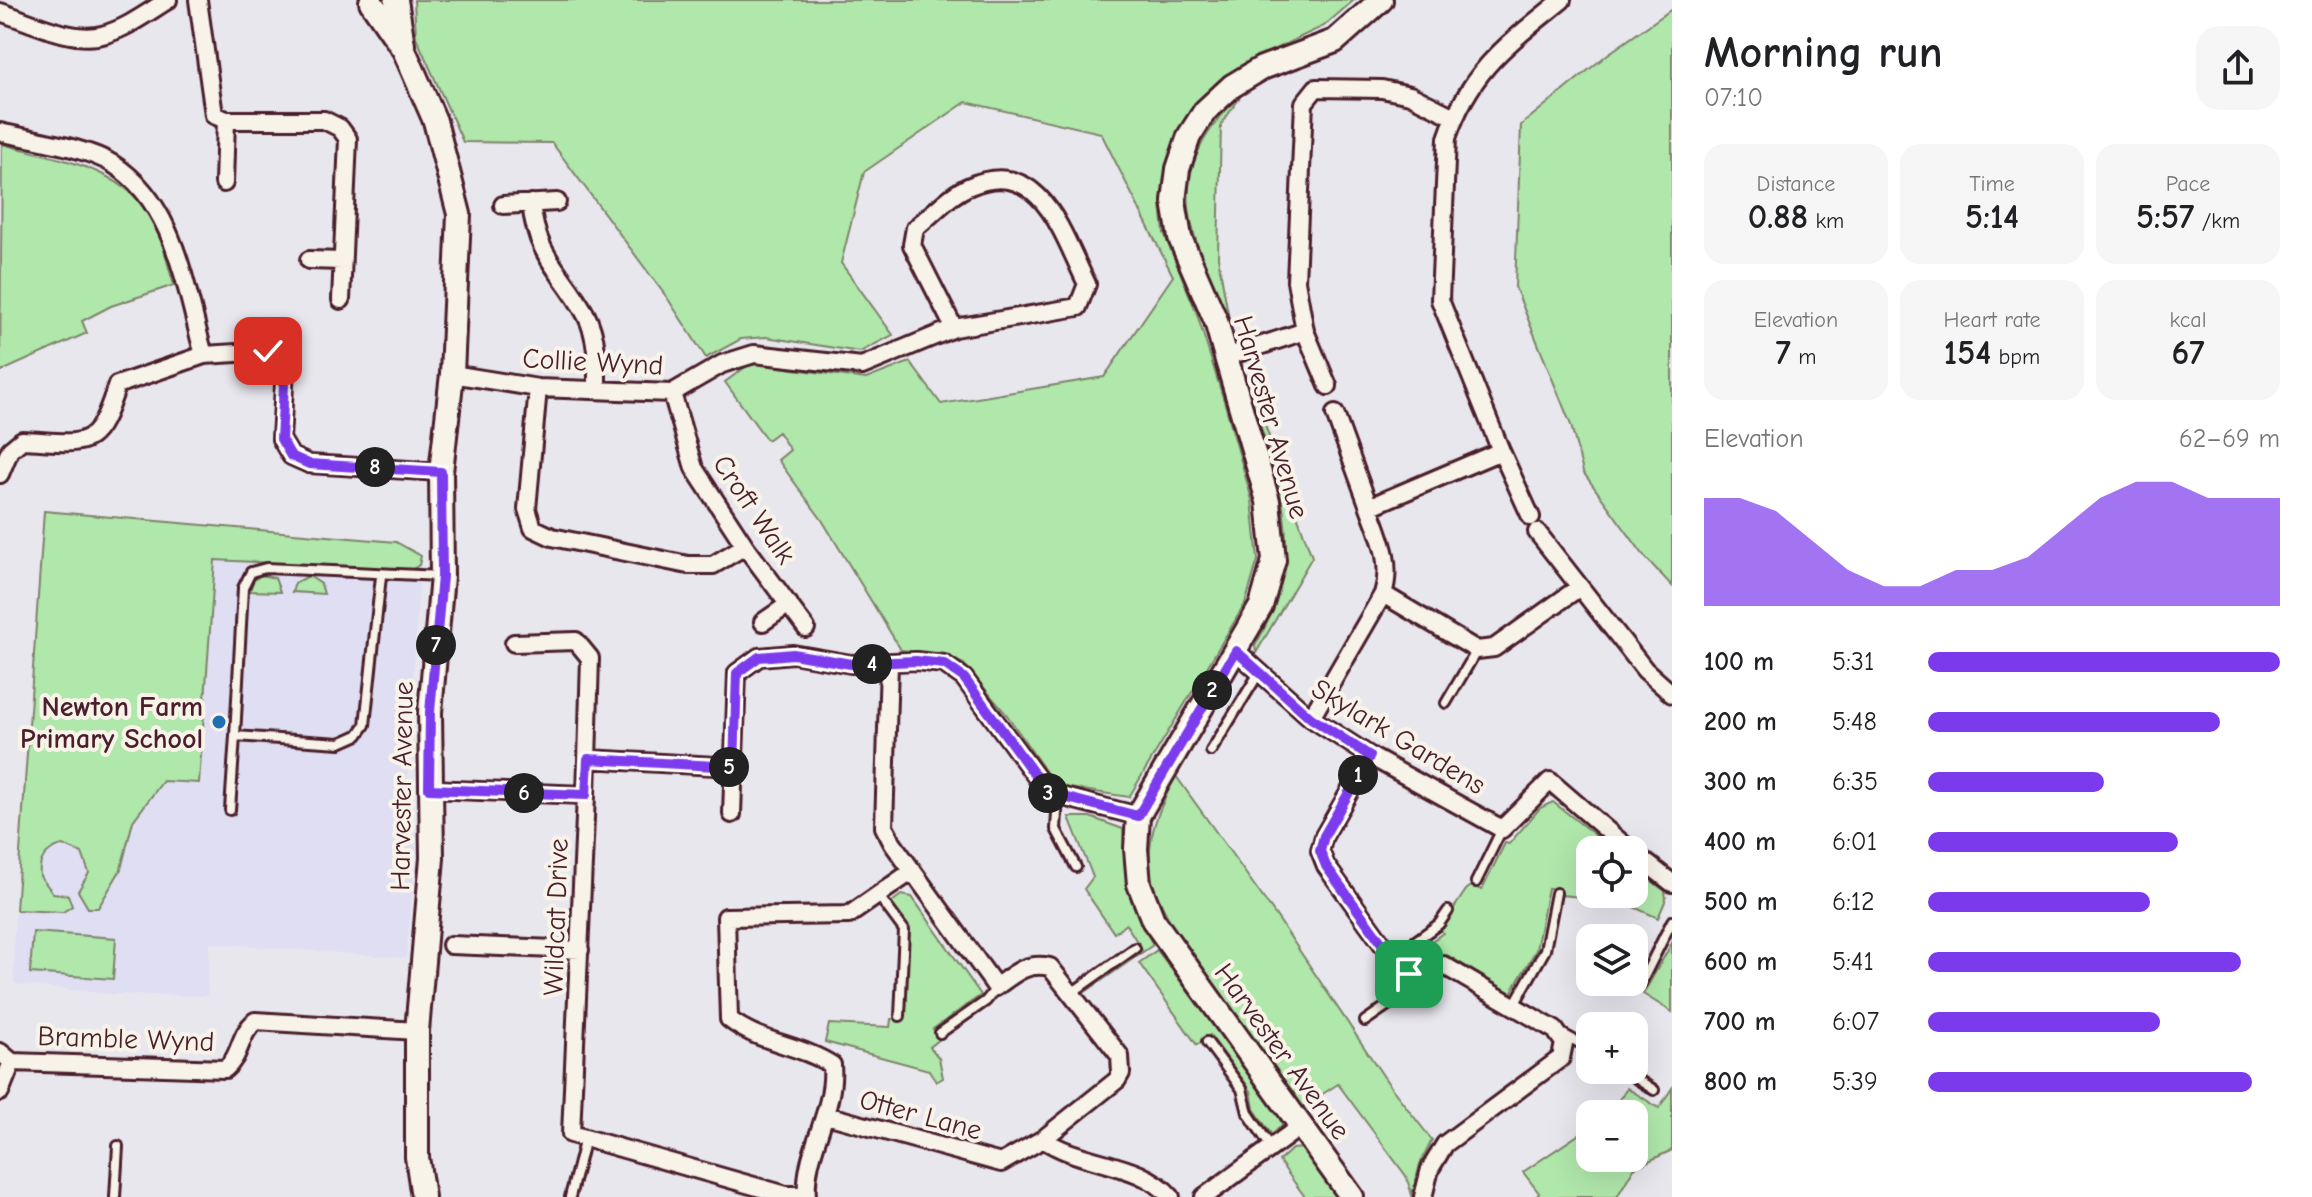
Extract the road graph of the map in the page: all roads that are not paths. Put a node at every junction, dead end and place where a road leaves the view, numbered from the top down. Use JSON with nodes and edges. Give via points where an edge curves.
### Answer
{"nodes":[{"id":1,"x":168,"y":0,"type":"edge"},
{"id":2,"x":198,"y":0,"type":"edge"},
{"id":3,"x":396,"y":0,"type":"edge"},
{"id":4,"x":1381,"y":0,"type":"edge"},
{"id":5,"x":1562,"y":0,"type":"edge"},
{"id":6,"x":367,"y":1,"type":"edge"},
{"id":7,"x":0,"y":12,"type":"edge"},
{"id":8,"x":404,"y":50,"type":"junction"},
{"id":9,"x":1454,"y":117,"type":"junction"},
{"id":10,"x":226,"y":120,"type":"junction"},
{"id":11,"x":0,"y":132,"type":"edge"},
{"id":12,"x":224,"y":183,"type":"dead end"},
{"id":13,"x":557,"y":202,"type":"dead end"},
{"id":14,"x":531,"y":203,"type":"junction"},
{"id":15,"x":503,"y":205,"type":"dead end"},
{"id":16,"x":309,"y":260,"type":"dead end"},
{"id":17,"x":342,"y":261,"type":"junction"},
{"id":18,"x":341,"y":300,"type":"dead end"},
{"id":19,"x":954,"y":328,"type":"junction"},
{"id":20,"x":1305,"y":331,"type":"junction"},
{"id":21,"x":204,"y":355,"type":"junction"},
{"id":22,"x":1226,"y":357,"type":"junction"},
{"id":23,"x":452,"y":374,"type":"junction"},
{"id":24,"x":1328,"y":386,"type":"dead end"},
{"id":25,"x":538,"y":388,"type":"junction"},
{"id":26,"x":597,"y":389,"type":"junction"},
{"id":27,"x":672,"y":393,"type":"junction"},
{"id":28,"x":1335,"y":414,"type":"dead end"},
{"id":29,"x":1501,"y":451,"type":"junction"},
{"id":30,"x":441,"y":472,"type":"junction"},
{"id":31,"x":0,"y":474,"type":"edge"},
{"id":32,"x":1369,"y":507,"type":"junction"},
{"id":33,"x":745,"y":546,"type":"junction"},
{"id":34,"x":381,"y":576,"type":"junction"},
{"id":35,"x":442,"y":576,"type":"junction"},
{"id":36,"x":1577,"y":589,"type":"junction"},
{"id":37,"x":1383,"y":594,"type":"junction"},
{"id":38,"x":789,"y":604,"type":"junction"},
{"id":39,"x":763,"y":622,"type":"dead end"},
{"id":40,"x":806,"y":628,"type":"dead end"},
{"id":41,"x":514,"y":643,"type":"dead end"},
{"id":42,"x":1477,"y":650,"type":"junction"},
{"id":43,"x":1236,"y":651,"type":"junction"},
{"id":44,"x":889,"y":664,"type":"junction"},
{"id":45,"x":1259,"y":673,"type":"junction"},
{"id":46,"x":1672,"y":694,"type":"edge"},
{"id":47,"x":1446,"y":703,"type":"dead end"},
{"id":48,"x":1311,"y":718,"type":"junction"},
{"id":49,"x":235,"y":736,"type":"junction"},
{"id":50,"x":1211,"y":751,"type":"dead end"},
{"id":51,"x":1370,"y":756,"type":"junction"},
{"id":52,"x":588,"y":759,"type":"junction"},
{"id":53,"x":734,"y":767,"type":"junction"},
{"id":54,"x":429,"y":789,"type":"junction"},
{"id":55,"x":586,"y":795,"type":"junction"},
{"id":56,"x":1058,"y":796,"type":"junction"},
{"id":57,"x":230,"y":810,"type":"dead end"},
{"id":58,"x":732,"y":814,"type":"dead end"},
{"id":59,"x":1138,"y":816,"type":"junction"},
{"id":60,"x":1502,"y":829,"type":"junction"},
{"id":61,"x":1614,"y":836,"type":"edge"},
{"id":62,"x":1648,"y":864,"type":"edge"},
{"id":63,"x":1076,"y":867,"type":"dead end"},
{"id":64,"x":911,"y":872,"type":"junction"},
{"id":65,"x":1476,"y":882,"type":"dead end"},
{"id":66,"x":1672,"y":883,"type":"edge"},
{"id":67,"x":1556,"y":893,"type":"dead end"},
{"id":68,"x":878,"y":895,"type":"junction"},
{"id":69,"x":1448,"y":911,"type":"dead end"},
{"id":70,"x":1672,"y":921,"type":"edge"},
{"id":71,"x":451,"y":945,"type":"dead end"},
{"id":72,"x":1135,"y":948,"type":"dead end"},
{"id":73,"x":580,"y":950,"type":"junction"},
{"id":74,"x":1392,"y":958,"type":"junction"},
{"id":75,"x":1648,"y":969,"type":"edge"},
{"id":76,"x":1409,"y":974,"type":"junction"},
{"id":77,"x":996,"y":987,"type":"junction"},
{"id":78,"x":1073,"y":992,"type":"junction"},
{"id":79,"x":1514,"y":1005,"type":"junction"},
{"id":80,"x":900,"y":1016,"type":"dead end"},
{"id":81,"x":1365,"y":1021,"type":"dead end"},
{"id":82,"x":1555,"y":1030,"type":"junction"},
{"id":83,"x":417,"y":1031,"type":"junction"},
{"id":84,"x":940,"y":1033,"type":"dead end"},
{"id":85,"x":1576,"y":1041,"type":"edge"},
{"id":86,"x":1207,"y":1042,"type":"dead end"},
{"id":87,"x":6,"y":1057,"type":"edge"},
{"id":88,"x":1645,"y":1084,"type":"edge"},
{"id":89,"x":1654,"y":1090,"type":"dead end"},
{"id":90,"x":0,"y":1092,"type":"edge"},
{"id":91,"x":826,"y":1115,"type":"junction"},
{"id":92,"x":1301,"y":1126,"type":"junction"},
{"id":93,"x":585,"y":1138,"type":"junction"},
{"id":94,"x":1043,"y":1139,"type":"junction"},
{"id":95,"x":118,"y":1146,"type":"dead end"},
{"id":96,"x":1271,"y":1147,"type":"junction"},
{"id":97,"x":1212,"y":1195,"type":"edge"},
{"id":98,"x":807,"y":1196,"type":"edge"},
{"id":99,"x":1427,"y":1196,"type":"edge"},
{"id":100,"x":115,"y":1197,"type":"edge"},
{"id":101,"x":422,"y":1197,"type":"edge"},
{"id":102,"x":570,"y":1197,"type":"edge"},
{"id":103,"x":1171,"y":1197,"type":"edge"},
{"id":104,"x":1352,"y":1197,"type":"edge"}],
"edges":[{"from":1,"to":7,"type":"street","via":[[100,36],[72,34]]},
{"from":2,"to":10,"type":"street","via":[[210,105],[214,115]]},
{"from":3,"to":8,"type":"street","name":"Harvester Avenue"},
{"from":4,"to":22,"type":"street","name":"Harvester Avenue","via":[[1335,41],[1262,68],[1232,86],[1205,111],[1189,136],[1174,201],[1180,238]]},
{"from":5,"to":9,"type":"street","via":[[1481,69]]},
{"from":6,"to":8,"type":"street","name":"Harvester Avenue"},
{"from":8,"to":23,"type":"street","name":"Harvester Avenue","via":[[435,121],[459,214]]},
{"from":9,"to":20,"type":"street","via":[[1410,95],[1382,89],[1316,88],[1304,103],[1296,281]]},
{"from":9,"to":29,"type":"street","via":[[1445,158],[1440,300]]},
{"from":10,"to":12,"type":"street"},
{"from":10,"to":17,"type":"street","via":[[324,120],[340,128],[348,139]]},
{"from":11,"to":21,"type":"street","via":[[112,163],[144,190],[165,221]]},
{"from":13,"to":14,"type":"street"},
{"from":14,"to":15,"type":"street"},
{"from":14,"to":26,"type":"street","via":[[534,233],[587,316],[596,345]]},
{"from":16,"to":17,"type":"street"},
{"from":17,"to":18,"type":"street"},
{"from":19,"to":19,"type":"street","name":"Collie Wynd","via":[[1078,307],[1087,284],[1045,200],[1023,183],[998,178],[968,187],[915,228],[912,245]]},
{"from":19,"to":27,"type":"street","name":"Collie Wynd","via":[[862,366],[754,354],[722,364]]},
{"from":20,"to":22,"type":"street"},
{"from":20,"to":24,"type":"street"},
{"from":21,"to":30,"type":"street","via":[[268,351],[285,367],[281,439],[291,456],[309,464]]},
{"from":21,"to":31,"type":"street","via":[[117,385],[105,424],[92,439],[22,440],[10,450]]},
{"from":22,"to":43,"type":"street","name":"Harvester Avenue","via":[[1275,539],[1267,591]]},
{"from":23,"to":25,"type":"street","name":"Collie Wynd"},
{"from":23,"to":30,"type":"street","name":"Harvester Avenue"},
{"from":25,"to":26,"type":"street","name":"Collie Wynd"},
{"from":25,"to":33,"type":"street","via":[[527,509],[533,528],[552,537],[688,565],[713,565]]},
{"from":26,"to":27,"type":"street","name":"Collie Wynd"},
{"from":27,"to":33,"type":"street","name":"Croft Walk","via":[[694,468]]},
{"from":28,"to":32,"type":"street"},
{"from":29,"to":32,"type":"street"},
{"from":29,"to":36,"type":"street","via":[[1534,525]]},
{"from":30,"to":35,"type":"street","name":"Harvester Avenue"},
{"from":32,"to":37,"type":"street","via":[[1388,562]]},
{"from":33,"to":38,"type":"street","name":"Croft Walk"},
{"from":34,"to":35,"type":"lane"},
{"from":34,"to":49,"type":"lane","via":[[365,725],[358,735],[340,743]]},
{"from":34,"to":49,"type":"lane","via":[[266,568],[251,572],[243,588]]},
{"from":35,"to":54,"type":"street","name":"Harvester Avenue"},
{"from":36,"to":42,"type":"street","via":[[1494,648]]},
{"from":36,"to":46,"type":"street"},
{"from":37,"to":42,"type":"street"},
{"from":37,"to":48,"type":"street"},
{"from":38,"to":39,"type":"street","name":"Croft Walk"},
{"from":38,"to":40,"type":"street","name":"Croft Walk"},
{"from":41,"to":52,"type":"street","name":"Wildcat Drive","via":[[576,641],[590,658]]},
{"from":42,"to":47,"type":"lane","name":"Skylark Gardens"},
{"from":43,"to":45,"type":"street","name":"Skylark Gardens"},
{"from":43,"to":59,"type":"street","name":"Harvester Avenue"},
{"from":44,"to":53,"type":"street","via":[[793,654],[759,657],[737,673]]},
{"from":44,"to":56,"type":"street","via":[[944,664],[964,678],[1048,793]]},
{"from":44,"to":64,"type":"street","via":[[884,827]]},
{"from":45,"to":48,"type":"street","name":"Skylark Gardens"},
{"from":45,"to":50,"type":"lane"},
{"from":48,"to":51,"type":"street","name":"Skylark Gardens"},
{"from":49,"to":57,"type":"lane"},
{"from":51,"to":60,"type":"street","name":"Skylark Gardens"},
{"from":51,"to":74,"type":"street","via":[[1320,851]]},
{"from":52,"to":53,"type":"street"},
{"from":52,"to":55,"type":"street","name":"Wildcat Drive"},
{"from":53,"to":58,"type":"street"},
{"from":54,"to":55,"type":"street"},
{"from":54,"to":83,"type":"street","name":"Harvester Avenue","via":[[432,858]]},
{"from":55,"to":73,"type":"street","name":"Wildcat Drive"},
{"from":56,"to":59,"type":"street"},
{"from":56,"to":63,"type":"lane","via":[[1056,829]]},
{"from":59,"to":92,"type":"street","name":"Harvester Avenue","via":[[1139,884],[1153,920]]},
{"from":60,"to":61,"type":"street","name":"Skylark Gardens","via":[[1550,781]]},
{"from":60,"to":65,"type":"lane","name":"Skylark Gardens"},
{"from":62,"to":66,"type":"street","name":"Skylark Gardens"},
{"from":64,"to":68,"type":"street"},
{"from":64,"to":77,"type":"street"},
{"from":67,"to":79,"type":"lane","via":[[1545,950]]},
{"from":68,"to":80,"type":"lane","via":[[904,930]]},
{"from":68,"to":91,"type":"street","via":[[849,915],[726,917],[729,1019],[748,1034],[812,1053],[832,1065],[834,1086]]},
{"from":69,"to":74,"type":"lane","via":[[1439,924]]},
{"from":70,"to":75,"type":"lane"},
{"from":71,"to":73,"type":"street"},
{"from":72,"to":78,"type":"lane"},
{"from":73,"to":93,"type":"street","name":"Wildcat Drive","via":[[571,1134]]},
{"from":74,"to":76,"type":"street"},
{"from":76,"to":79,"type":"street","via":[[1417,977],[1443,965]]},
{"from":76,"to":81,"type":"lane","via":[[1404,994]]},
{"from":77,"to":78,"type":"street","via":[[1035,964],[1050,967]]},
{"from":77,"to":84,"type":"lane","via":[[986,1001]]},
{"from":78,"to":94,"type":"street","name":"Otter Lane","via":[[1120,1056],[1121,1073]]},
{"from":79,"to":82,"type":"street"},
{"from":82,"to":85,"type":"lane"},
{"from":82,"to":99,"type":"street","via":[[1564,1043],[1561,1058],[1445,1144],[1430,1169]]},
{"from":83,"to":87,"type":"street","name":"Bramble Wynd","via":[[255,1021],[244,1031],[237,1060],[225,1069]]},
{"from":83,"to":101,"type":"street","name":"Harvester Avenue"},
{"from":86,"to":96,"type":"lane","via":[[1242,1089],[1248,1113]]},
{"from":87,"to":90,"type":"street"},
{"from":88,"to":89,"type":"lane"},
{"from":91,"to":94,"type":"street","name":"Otter Lane","via":[[1001,1163]]},
{"from":91,"to":98,"type":"street"},
{"from":92,"to":96,"type":"street"},
{"from":92,"to":104,"type":"street","name":"Harvester Avenue"},
{"from":93,"to":98,"type":"street","via":[[786,1195]]},
{"from":93,"to":102,"type":"lane"},
{"from":94,"to":103,"type":"street","via":[[1061,1151],[1155,1180]]},
{"from":95,"to":100,"type":"lane"},
{"from":96,"to":97,"type":"street"}]}
